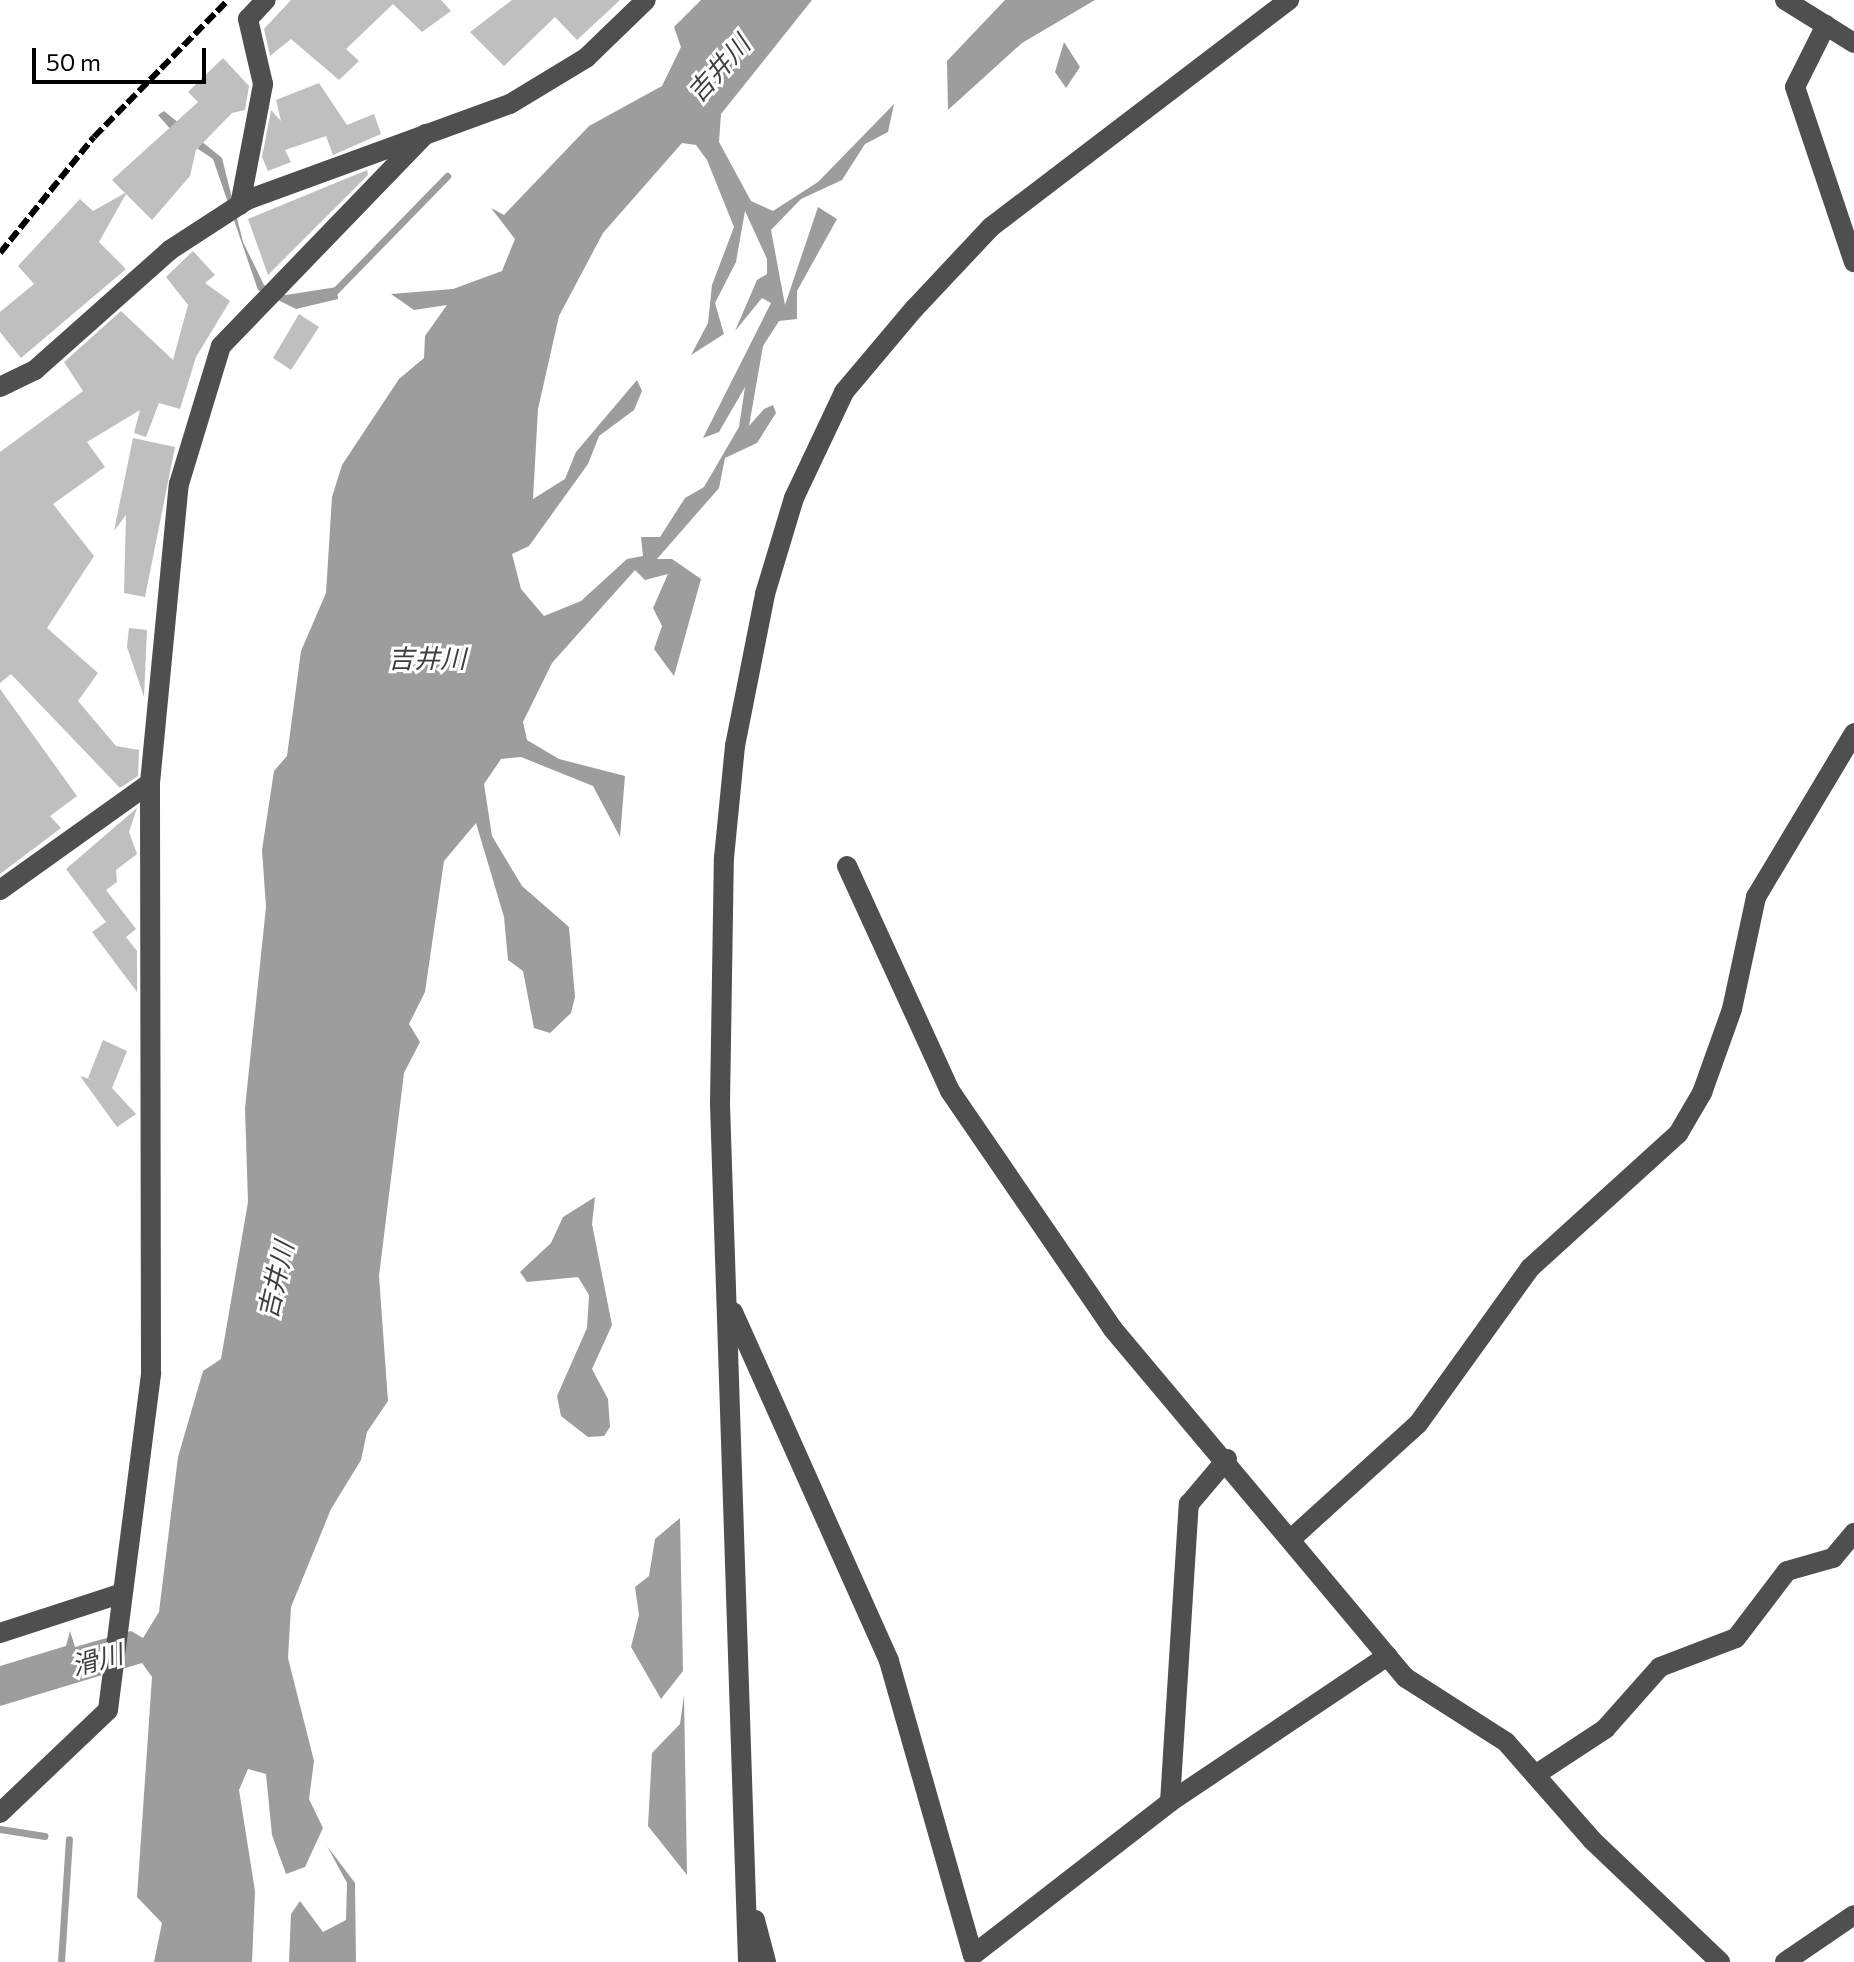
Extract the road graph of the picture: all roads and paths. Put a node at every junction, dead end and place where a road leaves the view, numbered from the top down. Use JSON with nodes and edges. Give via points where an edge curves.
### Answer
{"nodes":[{"id":1,"x":266,"y":0,"type":"edge"},
{"id":2,"x":646,"y":0,"type":"edge"},
{"id":3,"x":1289,"y":0,"type":"edge"},
{"id":4,"x":1785,"y":0,"type":"edge"},
{"id":5,"x":1826,"y":25,"type":"junction"},
{"id":6,"x":1854,"y":43,"type":"edge"},
{"id":7,"x":426,"y":134,"type":"junction"},
{"id":8,"x":240,"y":205,"type":"junction"},
{"id":9,"x":1854,"y":262,"type":"edge"},
{"id":10,"x":0,"y":387,"type":"edge"},
{"id":11,"x":1854,"y":733,"type":"edge"},
{"id":12,"x":150,"y":783,"type":"junction"},
{"id":13,"x":847,"y":866,"type":"dead end"},
{"id":14,"x":0,"y":890,"type":"edge"},
{"id":15,"x":728,"y":1301,"type":"junction"},
{"id":16,"x":1227,"y":1459,"type":"junction"},
{"id":17,"x":1854,"y":1533,"type":"edge"},
{"id":18,"x":1291,"y":1539,"type":"junction"},
{"id":19,"x":119,"y":1594,"type":"junction"},
{"id":20,"x":0,"y":1633,"type":"edge"},
{"id":21,"x":1387,"y":1656,"type":"junction"},
{"id":22,"x":1535,"y":1775,"type":"junction"},
{"id":23,"x":1170,"y":1802,"type":"junction"},
{"id":24,"x":0,"y":1813,"type":"edge"},
{"id":25,"x":745,"y":1886,"type":"junction"},
{"id":26,"x":1854,"y":1915,"type":"edge"},
{"id":27,"x":748,"y":1962,"type":"edge"},
{"id":28,"x":766,"y":1962,"type":"edge"},
{"id":29,"x":1720,"y":1962,"type":"edge"},
{"id":30,"x":1785,"y":1962,"type":"edge"}],
"edges":[{"from":1,"to":8,"type":"street","via":[[248,19],[263,84]]},
{"from":2,"to":7,"type":"street","via":[[586,58],[510,104]]},
{"from":3,"to":15,"type":"street","via":[[991,227],[844,392],[794,498],[765,594],[735,746],[724,858],[720,1104]]},
{"from":4,"to":5,"type":"street"},
{"from":5,"to":6,"type":"street"},
{"from":5,"to":9,"type":"street","via":[[1795,87]]},
{"from":7,"to":8,"type":"street"},
{"from":7,"to":12,"type":"street","via":[[248,311],[205,380],[170,524]]},
{"from":8,"to":10,"type":"street","via":[[170,250],[35,370]]},
{"from":11,"to":18,"type":"street","via":[[1756,897],[1732,1009],[1702,1093],[1678,1134],[1530,1268],[1418,1424]]},
{"from":12,"to":14,"type":"street"},
{"from":12,"to":19,"type":"street","via":[[151,1373]]},
{"from":13,"to":16,"type":"street","via":[[950,1091],[1112,1328]]},
{"from":15,"to":23,"type":"street","via":[[889,1661],[973,1955]]},
{"from":15,"to":25,"type":"street"},
{"from":16,"to":18,"type":"street"},
{"from":16,"to":23,"type":"street","via":[[1189,1504]]},
{"from":17,"to":22,"type":"street","via":[[1833,1558],[1787,1571],[1736,1638],[1660,1667],[1605,1729]]},
{"from":18,"to":21,"type":"street"},
{"from":19,"to":20,"type":"street"},
{"from":19,"to":24,"type":"street","via":[[108,1710]]},
{"from":21,"to":22,"type":"street","via":[[1406,1678],[1506,1742]]},
{"from":21,"to":23,"type":"street"},
{"from":22,"to":29,"type":"street","via":[[1662,1911]]},
{"from":25,"to":27,"type":"street"},
{"from":25,"to":28,"type":"street"},
{"from":26,"to":30,"type":"street"}]}
